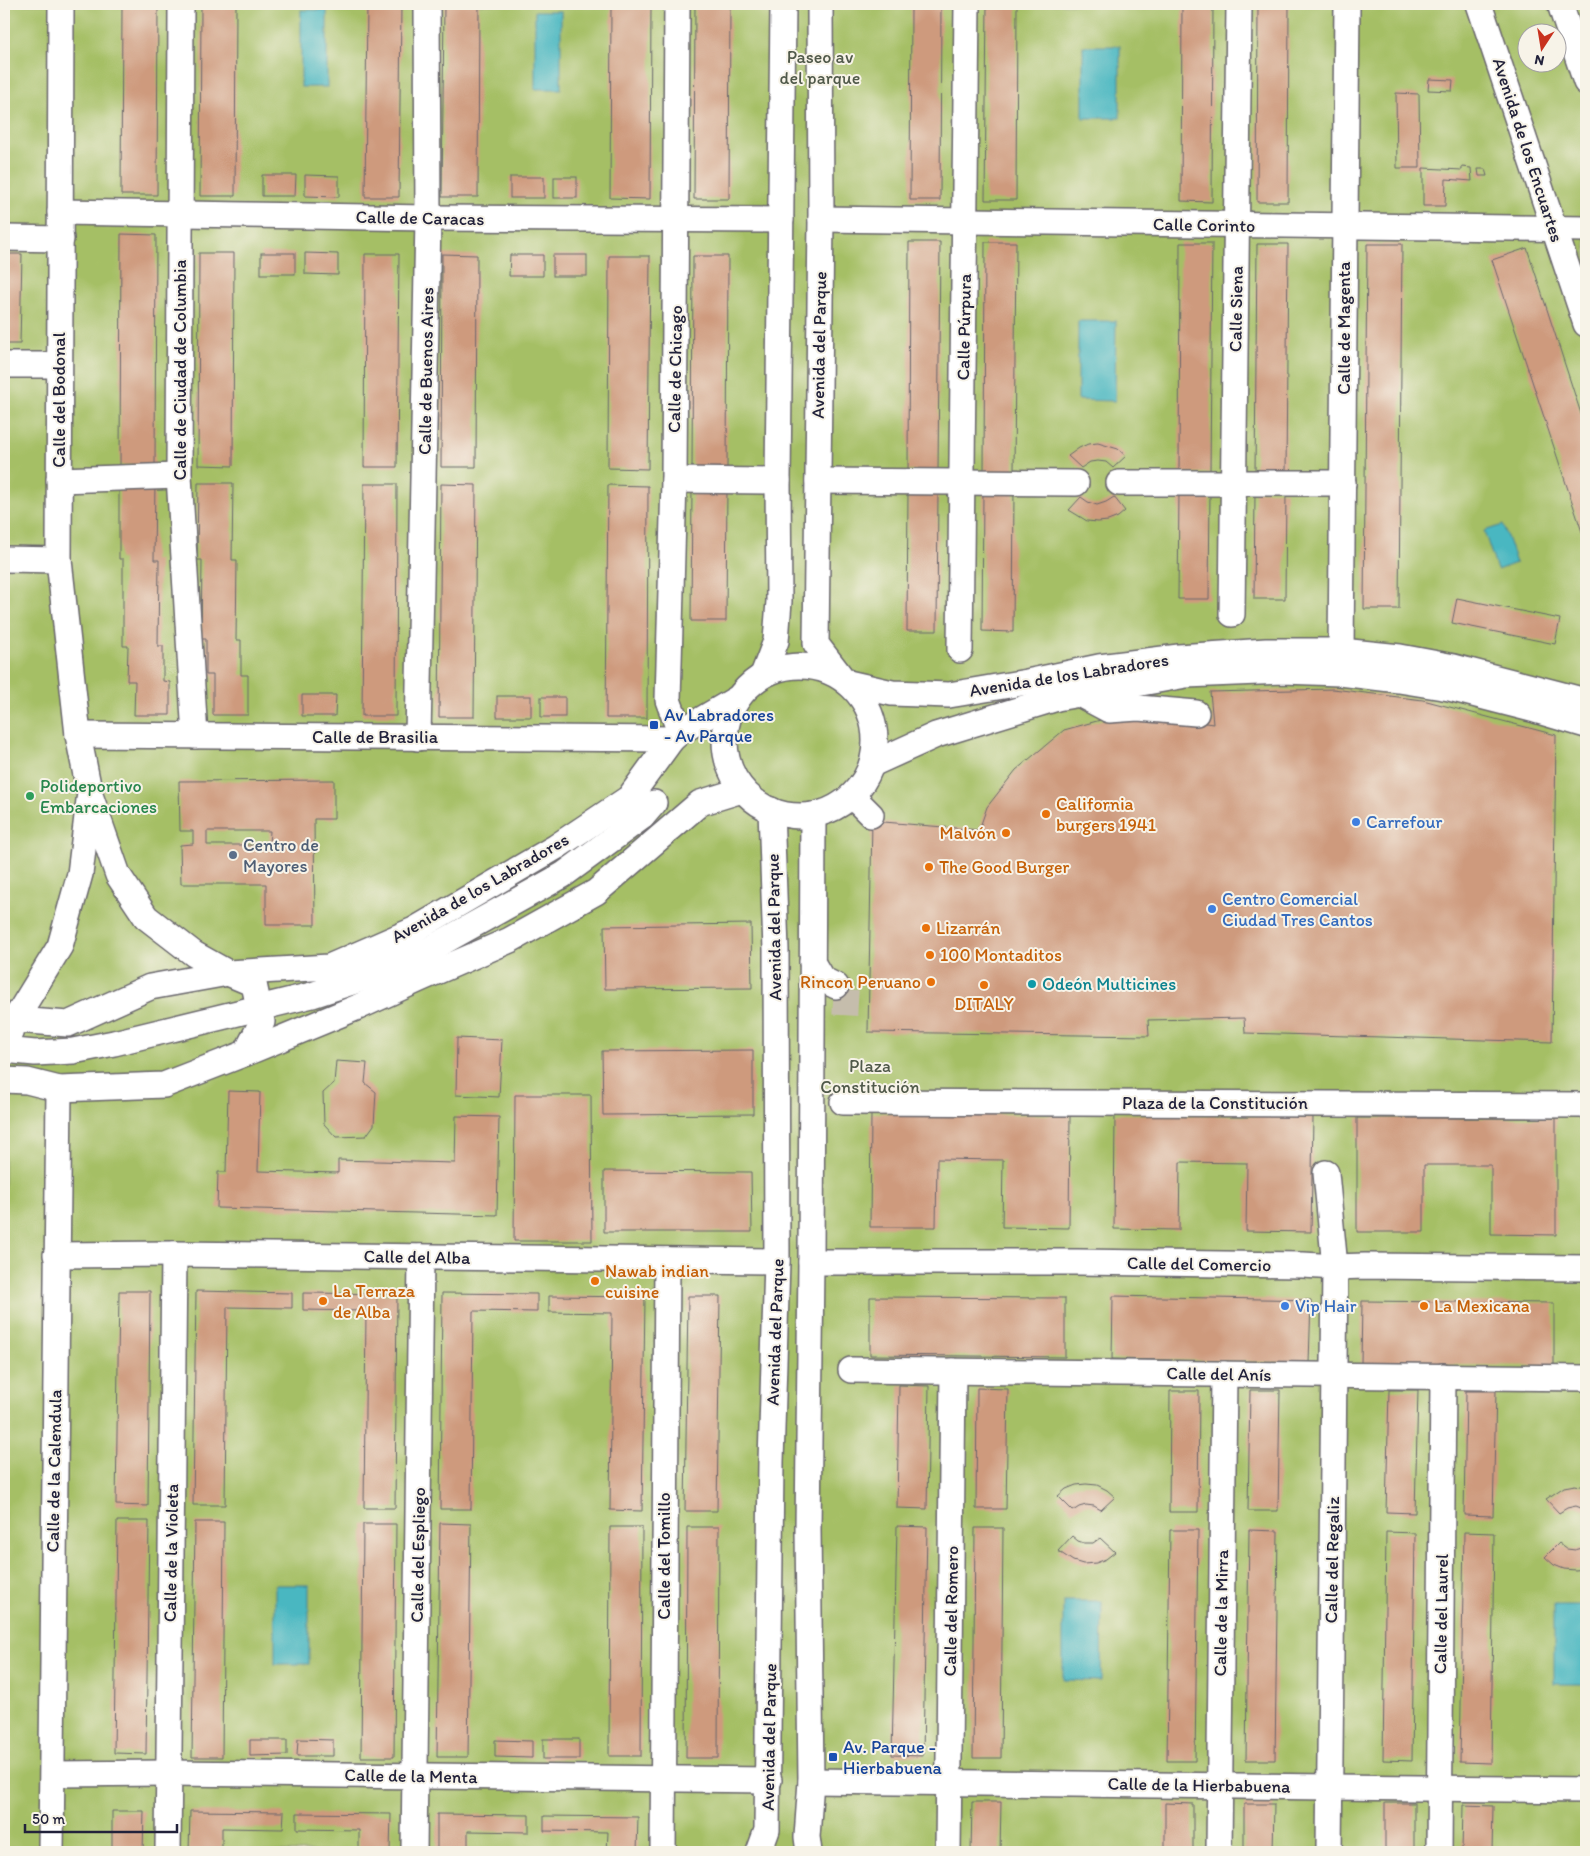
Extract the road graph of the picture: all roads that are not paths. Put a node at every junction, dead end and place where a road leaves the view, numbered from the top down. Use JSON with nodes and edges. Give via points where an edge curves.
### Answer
{"nodes":[{"id":1,"x":61,"y":4,"type":"edge"},
{"id":2,"x":181,"y":4,"type":"edge"},
{"id":3,"x":427,"y":4,"type":"edge"},
{"id":4,"x":677,"y":4,"type":"edge"},
{"id":5,"x":783,"y":4,"type":"edge"},
{"id":6,"x":820,"y":4,"type":"edge"},
{"id":7,"x":967,"y":4,"type":"edge"},
{"id":8,"x":1239,"y":4,"type":"edge"},
{"id":9,"x":1347,"y":4,"type":"edge"},
{"id":10,"x":1479,"y":4,"type":"edge"},
{"id":11,"x":1560,"y":4,"type":"edge"},
{"id":12,"x":1586,"y":82,"type":"edge"},
{"id":13,"x":60,"y":212,"type":"junction"},
{"id":14,"x":180,"y":214,"type":"junction"},
{"id":15,"x":428,"y":218,"type":"junction"},
{"id":16,"x":821,"y":219,"type":"junction"},
{"id":17,"x":677,"y":220,"type":"junction"},
{"id":18,"x":781,"y":220,"type":"junction"},
{"id":19,"x":965,"y":222,"type":"junction"},
{"id":20,"x":1237,"y":226,"type":"junction"},
{"id":21,"x":1345,"y":226,"type":"junction"},
{"id":22,"x":1554,"y":229,"type":"junction"},
{"id":23,"x":1586,"y":229,"type":"edge"},
{"id":24,"x":4,"y":238,"type":"edge"},
{"id":25,"x":61,"y":239,"type":"junction"},
{"id":26,"x":1586,"y":324,"type":"edge"},
{"id":27,"x":4,"y":365,"type":"edge"},
{"id":28,"x":59,"y":365,"type":"junction"},
{"id":29,"x":179,"y":476,"type":"junction"},
{"id":30,"x":59,"y":480,"type":"junction"},
{"id":31,"x":674,"y":480,"type":"junction"},
{"id":32,"x":778,"y":481,"type":"junction"},
{"id":33,"x":818,"y":481,"type":"junction"},
{"id":34,"x":962,"y":482,"type":"junction"},
{"id":35,"x":1119,"y":482,"type":"dead end"},
{"id":36,"x":1076,"y":483,"type":"dead end"},
{"id":37,"x":1234,"y":483,"type":"junction"},
{"id":38,"x":1343,"y":483,"type":"junction"},
{"id":39,"x":4,"y":559,"type":"edge"},
{"id":40,"x":59,"y":560,"type":"junction"},
{"id":41,"x":1232,"y":614,"type":"dead end"},
{"id":42,"x":960,"y":650,"type":"dead end"},
{"id":43,"x":1340,"y":652,"type":"junction"},
{"id":44,"x":763,"y":675,"type":"junction"},
{"id":45,"x":845,"y":681,"type":"junction"},
{"id":46,"x":1078,"y":694,"type":"junction"},
{"id":47,"x":738,"y":698,"type":"junction"},
{"id":48,"x":1586,"y":701,"type":"edge"},
{"id":49,"x":1196,"y":713,"type":"dead end"},
{"id":50,"x":1586,"y":726,"type":"edge"},
{"id":51,"x":78,"y":735,"type":"junction"},
{"id":52,"x":195,"y":736,"type":"junction"},
{"id":53,"x":676,"y":736,"type":"junction"},
{"id":54,"x":418,"y":738,"type":"junction"},
{"id":55,"x":872,"y":764,"type":"junction"},
{"id":56,"x":742,"y":790,"type":"junction"},
{"id":57,"x":90,"y":795,"type":"junction"},
{"id":58,"x":852,"y":796,"type":"junction"},
{"id":59,"x":654,"y":803,"type":"dead end"},
{"id":60,"x":771,"y":810,"type":"junction"},
{"id":61,"x":813,"y":815,"type":"junction"},
{"id":62,"x":871,"y":815,"type":"dead end"},
{"id":63,"x":812,"y":962,"type":"junction"},
{"id":64,"x":228,"y":973,"type":"junction"},
{"id":65,"x":259,"y":1008,"type":"junction"},
{"id":66,"x":9,"y":1020,"type":"edge"},
{"id":67,"x":812,"y":1021,"type":"junction"},
{"id":68,"x":7,"y":1050,"type":"edge"},
{"id":69,"x":246,"y":1053,"type":"junction"},
{"id":70,"x":16,"y":1080,"type":"edge"},
{"id":71,"x":59,"y":1089,"type":"junction"},
{"id":72,"x":843,"y":1102,"type":"dead end"},
{"id":73,"x":1586,"y":1105,"type":"edge"},
{"id":74,"x":1326,"y":1173,"type":"dead end"},
{"id":75,"x":174,"y":1254,"type":"junction"},
{"id":76,"x":56,"y":1255,"type":"junction"},
{"id":77,"x":421,"y":1257,"type":"junction"},
{"id":78,"x":667,"y":1260,"type":"junction"},
{"id":79,"x":777,"y":1262,"type":"junction"},
{"id":80,"x":811,"y":1262,"type":"junction"},
{"id":81,"x":1335,"y":1267,"type":"junction"},
{"id":82,"x":1586,"y":1268,"type":"edge"},
{"id":83,"x":851,"y":1370,"type":"dead end"},
{"id":84,"x":953,"y":1371,"type":"junction"},
{"id":85,"x":1224,"y":1374,"type":"junction"},
{"id":86,"x":1334,"y":1375,"type":"junction"},
{"id":87,"x":1443,"y":1376,"type":"junction"},
{"id":88,"x":1586,"y":1378,"type":"edge"},
{"id":89,"x":169,"y":1773,"type":"junction"},
{"id":90,"x":53,"y":1774,"type":"junction"},
{"id":91,"x":415,"y":1776,"type":"junction"},
{"id":92,"x":662,"y":1779,"type":"junction"},
{"id":93,"x":769,"y":1780,"type":"junction"},
{"id":94,"x":811,"y":1781,"type":"junction"},
{"id":95,"x":949,"y":1782,"type":"junction"},
{"id":96,"x":1220,"y":1785,"type":"junction"},
{"id":97,"x":1330,"y":1787,"type":"junction"},
{"id":98,"x":1439,"y":1788,"type":"junction"},
{"id":99,"x":1586,"y":1790,"type":"edge"},
{"id":100,"x":52,"y":1852,"type":"edge"},
{"id":101,"x":168,"y":1852,"type":"edge"},
{"id":102,"x":414,"y":1852,"type":"edge"},
{"id":103,"x":663,"y":1852,"type":"edge"},
{"id":104,"x":759,"y":1852,"type":"edge"},
{"id":105,"x":808,"y":1852,"type":"edge"},
{"id":106,"x":948,"y":1852,"type":"edge"},
{"id":107,"x":1219,"y":1852,"type":"edge"},
{"id":108,"x":1329,"y":1852,"type":"edge"},
{"id":109,"x":1439,"y":1852,"type":"edge"}],
"edges":[{"from":1,"to":13,"type":"street","name":"Calle del Bodonal"},
{"from":2,"to":14,"type":"street","name":"Calle de Ciudad de Columbia"},
{"from":3,"to":15,"type":"street","name":"Calle de Buenos Aires"},
{"from":4,"to":17,"type":"street","name":"Calle de Chicago"},
{"from":5,"to":18,"type":"street"},
{"from":6,"to":16,"type":"street","name":"Avenida del Parque"},
{"from":7,"to":19,"type":"street","name":"Calle Púrpura"},
{"from":8,"to":20,"type":"street","name":"Calle Siena"},
{"from":9,"to":21,"type":"street","name":"Calle de Magenta"},
{"from":10,"to":22,"type":"street","name":"Avenida de los Encuartes"},
{"from":11,"to":12,"type":"street"},
{"from":13,"to":14,"type":"street","name":"Calle de Caracas"},
{"from":13,"to":25,"type":"street","name":"Calle del Bodonal"},
{"from":14,"to":15,"type":"street","name":"Calle de Caracas"},
{"from":14,"to":29,"type":"street","name":"Calle de Ciudad de Columbia"},
{"from":15,"to":17,"type":"street","name":"Calle de Caracas"},
{"from":15,"to":54,"type":"street","name":"Calle de Buenos Aires"},
{"from":16,"to":19,"type":"street","name":"Calle Corinto"},
{"from":16,"to":33,"type":"street","name":"Avenida del Parque"},
{"from":17,"to":18,"type":"street","name":"Calle de Caracas"},
{"from":17,"to":31,"type":"street","name":"Calle de Chicago"},
{"from":18,"to":32,"type":"street"},
{"from":19,"to":20,"type":"street","name":"Calle Corinto"},
{"from":19,"to":34,"type":"street","name":"Calle Púrpura"},
{"from":20,"to":21,"type":"street","name":"Calle Corinto"},
{"from":20,"to":37,"type":"street","name":"Calle Siena"},
{"from":21,"to":22,"type":"street","name":"Calle Corinto"},
{"from":21,"to":38,"type":"street","name":"Calle de Magenta"},
{"from":22,"to":23,"type":"street","name":"Calle Corinto"},
{"from":22,"to":26,"type":"street","name":"Avenida de los Encuartes"},
{"from":24,"to":25,"type":"street"},
{"from":25,"to":28,"type":"street","name":"Calle del Bodonal"},
{"from":27,"to":28,"type":"street"},
{"from":28,"to":30,"type":"street","name":"Calle del Bodonal"},
{"from":29,"to":30,"type":"street"},
{"from":29,"to":52,"type":"street","name":"Calle de Ciudad de Columbia"},
{"from":30,"to":40,"type":"street","name":"Calle del Bodonal"},
{"from":31,"to":32,"type":"street"},
{"from":31,"to":53,"type":"street","name":"Calle de Chicago","via":[[668,700]]},
{"from":32,"to":44,"type":"street","via":[[776,641]]},
{"from":33,"to":34,"type":"street"},
{"from":33,"to":45,"type":"street","name":"Avenida del Parque","via":[[816,644]]},
{"from":34,"to":36,"type":"street"},
{"from":34,"to":42,"type":"street","name":"Calle Púrpura"},
{"from":35,"to":37,"type":"street"},
{"from":37,"to":38,"type":"street"},
{"from":37,"to":41,"type":"street","name":"Calle Siena"},
{"from":38,"to":43,"type":"street","name":"Calle de Magenta"},
{"from":39,"to":40,"type":"street"},
{"from":40,"to":51,"type":"street","name":"Calle del Bodonal"},
{"from":43,"to":45,"type":"street","name":"Avenida de los Labradores","via":[[1266,651],[1179,657],[1099,667],[949,695],[892,692]]},
{"from":43,"to":48,"type":"street","name":"Avenida de los Labradores","via":[[1400,657],[1454,667]]},
{"from":44,"to":45,"type":"street","via":[[782,668],[803,666],[824,669]]},
{"from":44,"to":47,"type":"street"},
{"from":45,"to":55,"type":"street","via":[[860,695],[872,716],[876,740]]},
{"from":46,"to":49,"type":"street","via":[[1109,710],[1138,708]]},
{"from":46,"to":50,"type":"street","name":"Avenida de los Labradores","via":[[1186,675],[1279,671],[1340,673],[1449,688]]},
{"from":46,"to":55,"type":"street","name":"Avenida de los Labradores","via":[[936,735]]},
{"from":47,"to":53,"type":"street","name":"Avenida de los Labradores"},
{"from":47,"to":56,"type":"street","via":[[727,720],[725,744],[730,768]]},
{"from":51,"to":52,"type":"street","name":"Calle de Brasilia"},
{"from":51,"to":57,"type":"street","name":"Calle del Bodonal"},
{"from":52,"to":54,"type":"street","name":"Calle de Brasilia"},
{"from":53,"to":54,"type":"street","name":"Calle de Brasilia"},
{"from":53,"to":64,"type":"street","name":"Avenida de los Labradores","via":[[629,798],[556,847],[414,930],[328,966]]},
{"from":55,"to":58,"type":"street"},
{"from":56,"to":60,"type":"street"},
{"from":56,"to":69,"type":"street","via":[[700,803],[596,892],[510,940]]},
{"from":57,"to":64,"type":"street","name":"Calle del Bodonal","via":[[118,875],[146,917],[194,954]]},
{"from":57,"to":66,"type":"street","name":"Calle del Bodonal","via":[[80,874],[60,946]]},
{"from":58,"to":61,"type":"street","via":[[832,809]]},
{"from":58,"to":62,"type":"street"},
{"from":59,"to":65,"type":"street","via":[[642,817],[563,874],[430,949],[312,995]]},
{"from":60,"to":61,"type":"street","via":[[792,816]]},
{"from":60,"to":79,"type":"street","name":"Avenida del Parque","via":[[776,950]]},
{"from":61,"to":63,"type":"street","name":"Avenida del Parque"},
{"from":63,"to":67,"type":"street","name":"Avenida del Parque"},
{"from":63,"to":67,"type":"street","via":[[835,994],[818,1008]]},
{"from":64,"to":65,"type":"street","name":"Calle del Bodonal","via":[[254,984]]},
{"from":64,"to":66,"type":"street","name":"Avenida de los Labradores","via":[[150,987],[68,1024]]},
{"from":65,"to":68,"type":"street","via":[[72,1051],[35,1053]]},
{"from":65,"to":69,"type":"street","via":[[262,1022]]},
{"from":66,"to":68,"type":"street"},
{"from":67,"to":80,"type":"street","name":"Avenida del Parque"},
{"from":68,"to":70,"type":"street"},
{"from":69,"to":71,"type":"street","via":[[164,1085]]},
{"from":70,"to":71,"type":"street"},
{"from":71,"to":76,"type":"street","name":"Calle de la Calendula"},
{"from":72,"to":73,"type":"street","name":"Plaza de la Constitución"},
{"from":74,"to":81,"type":"street","name":"Calle del Regaliz"},
{"from":75,"to":76,"type":"street","name":"Calle del Alba"},
{"from":75,"to":77,"type":"street","name":"Calle del Alba"},
{"from":75,"to":89,"type":"street","name":"Calle de la Violeta"},
{"from":76,"to":90,"type":"street","name":"Calle de la Calendula"},
{"from":77,"to":78,"type":"street","name":"Calle del Alba"},
{"from":77,"to":91,"type":"street","name":"Calle del Espliego"},
{"from":78,"to":79,"type":"street","name":"Calle del Alba"},
{"from":78,"to":92,"type":"street","name":"Calle del Tomillo"},
{"from":79,"to":93,"type":"street","name":"Avenida del Parque"},
{"from":80,"to":81,"type":"street","name":"Calle del Comercio","via":[[1078,1262]]},
{"from":80,"to":94,"type":"street","name":"Avenida del Parque","via":[[808,1530]]},
{"from":81,"to":82,"type":"street","name":"Calle del Comercio"},
{"from":81,"to":86,"type":"street","name":"Calle del Regaliz"},
{"from":83,"to":84,"type":"street","name":"Calle del Anís"},
{"from":84,"to":85,"type":"street","name":"Calle del Anís"},
{"from":84,"to":95,"type":"street","name":"Calle del Romero"},
{"from":85,"to":86,"type":"street","name":"Calle del Anís"},
{"from":85,"to":96,"type":"street","name":"Calle de la Mirra"},
{"from":86,"to":87,"type":"street","name":"Calle del Anís"},
{"from":86,"to":97,"type":"street","name":"Calle del Regaliz"},
{"from":87,"to":88,"type":"street","name":"Calle del Anís"},
{"from":87,"to":98,"type":"street","name":"Calle del Laurel"},
{"from":89,"to":90,"type":"street","name":"Calle de la Menta"},
{"from":89,"to":91,"type":"street","name":"Calle de la Menta"},
{"from":89,"to":101,"type":"street","name":"Calle de la Violeta"},
{"from":90,"to":100,"type":"street","name":"Calle de la Calendula"},
{"from":91,"to":92,"type":"street","name":"Calle de la Menta"},
{"from":91,"to":102,"type":"street","name":"Calle del Espliego"},
{"from":92,"to":93,"type":"street","name":"Calle de la Menta"},
{"from":92,"to":103,"type":"street","name":"Calle del Tomillo"},
{"from":93,"to":104,"type":"street","name":"Avenida del Parque","via":[[767,1830]]},
{"from":94,"to":95,"type":"street","name":"Calle de la Hierbabuena"},
{"from":94,"to":105,"type":"street","name":"Avenida del Parque"},
{"from":95,"to":96,"type":"street","name":"Calle de la Hierbabuena"},
{"from":95,"to":106,"type":"street","name":"Calle del Romero"},
{"from":96,"to":97,"type":"street","name":"Calle de la Hierbabuena"},
{"from":96,"to":107,"type":"street","name":"Calle de la Mirra"},
{"from":97,"to":98,"type":"street","name":"Calle de la Hierbabuena"},
{"from":97,"to":108,"type":"street","name":"Calle del Regaliz"},
{"from":98,"to":99,"type":"street","name":"Calle de la Hierbabuena"},
{"from":98,"to":109,"type":"street","name":"Calle del Laurel"}]}
